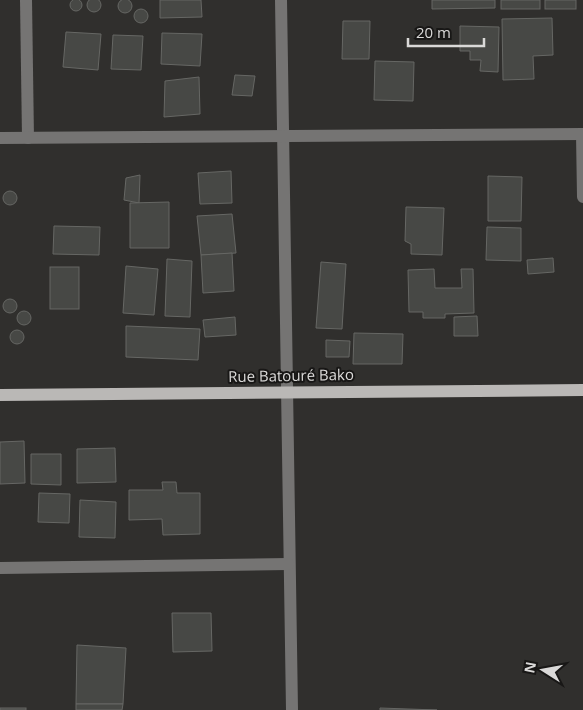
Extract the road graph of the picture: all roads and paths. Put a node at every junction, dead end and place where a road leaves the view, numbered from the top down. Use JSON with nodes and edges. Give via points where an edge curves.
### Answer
{"nodes":[{"id":1,"x":26,"y":0,"type":"edge"},
{"id":2,"x":281,"y":0,"type":"edge"},
{"id":3,"x":582,"y":134,"type":"edge"},
{"id":4,"x":283,"y":136,"type":"junction"},
{"id":5,"x":0,"y":138,"type":"edge"},
{"id":6,"x":28,"y":138,"type":"junction"},
{"id":7,"x":583,"y":197,"type":"edge"},
{"id":8,"x":583,"y":390,"type":"edge"},
{"id":9,"x":286,"y":393,"type":"junction"},
{"id":10,"x":0,"y":395,"type":"edge"},
{"id":11,"x":288,"y":564,"type":"junction"},
{"id":12,"x":0,"y":568,"type":"edge"},
{"id":13,"x":292,"y":710,"type":"edge"}],
"edges":[{"from":1,"to":6,"type":"street"},
{"from":2,"to":4,"type":"street"},
{"from":3,"to":4,"type":"street"},
{"from":3,"to":7,"type":"street"},
{"from":4,"to":6,"type":"street"},
{"from":4,"to":9,"type":"street"},
{"from":5,"to":6,"type":"street"},
{"from":8,"to":9,"type":"main road","name":"Rue Batouré Bako"},
{"from":9,"to":10,"type":"main road","name":"Rue Batouré Bako"},
{"from":9,"to":11,"type":"street"},
{"from":11,"to":12,"type":"street"},
{"from":11,"to":13,"type":"street"}]}
